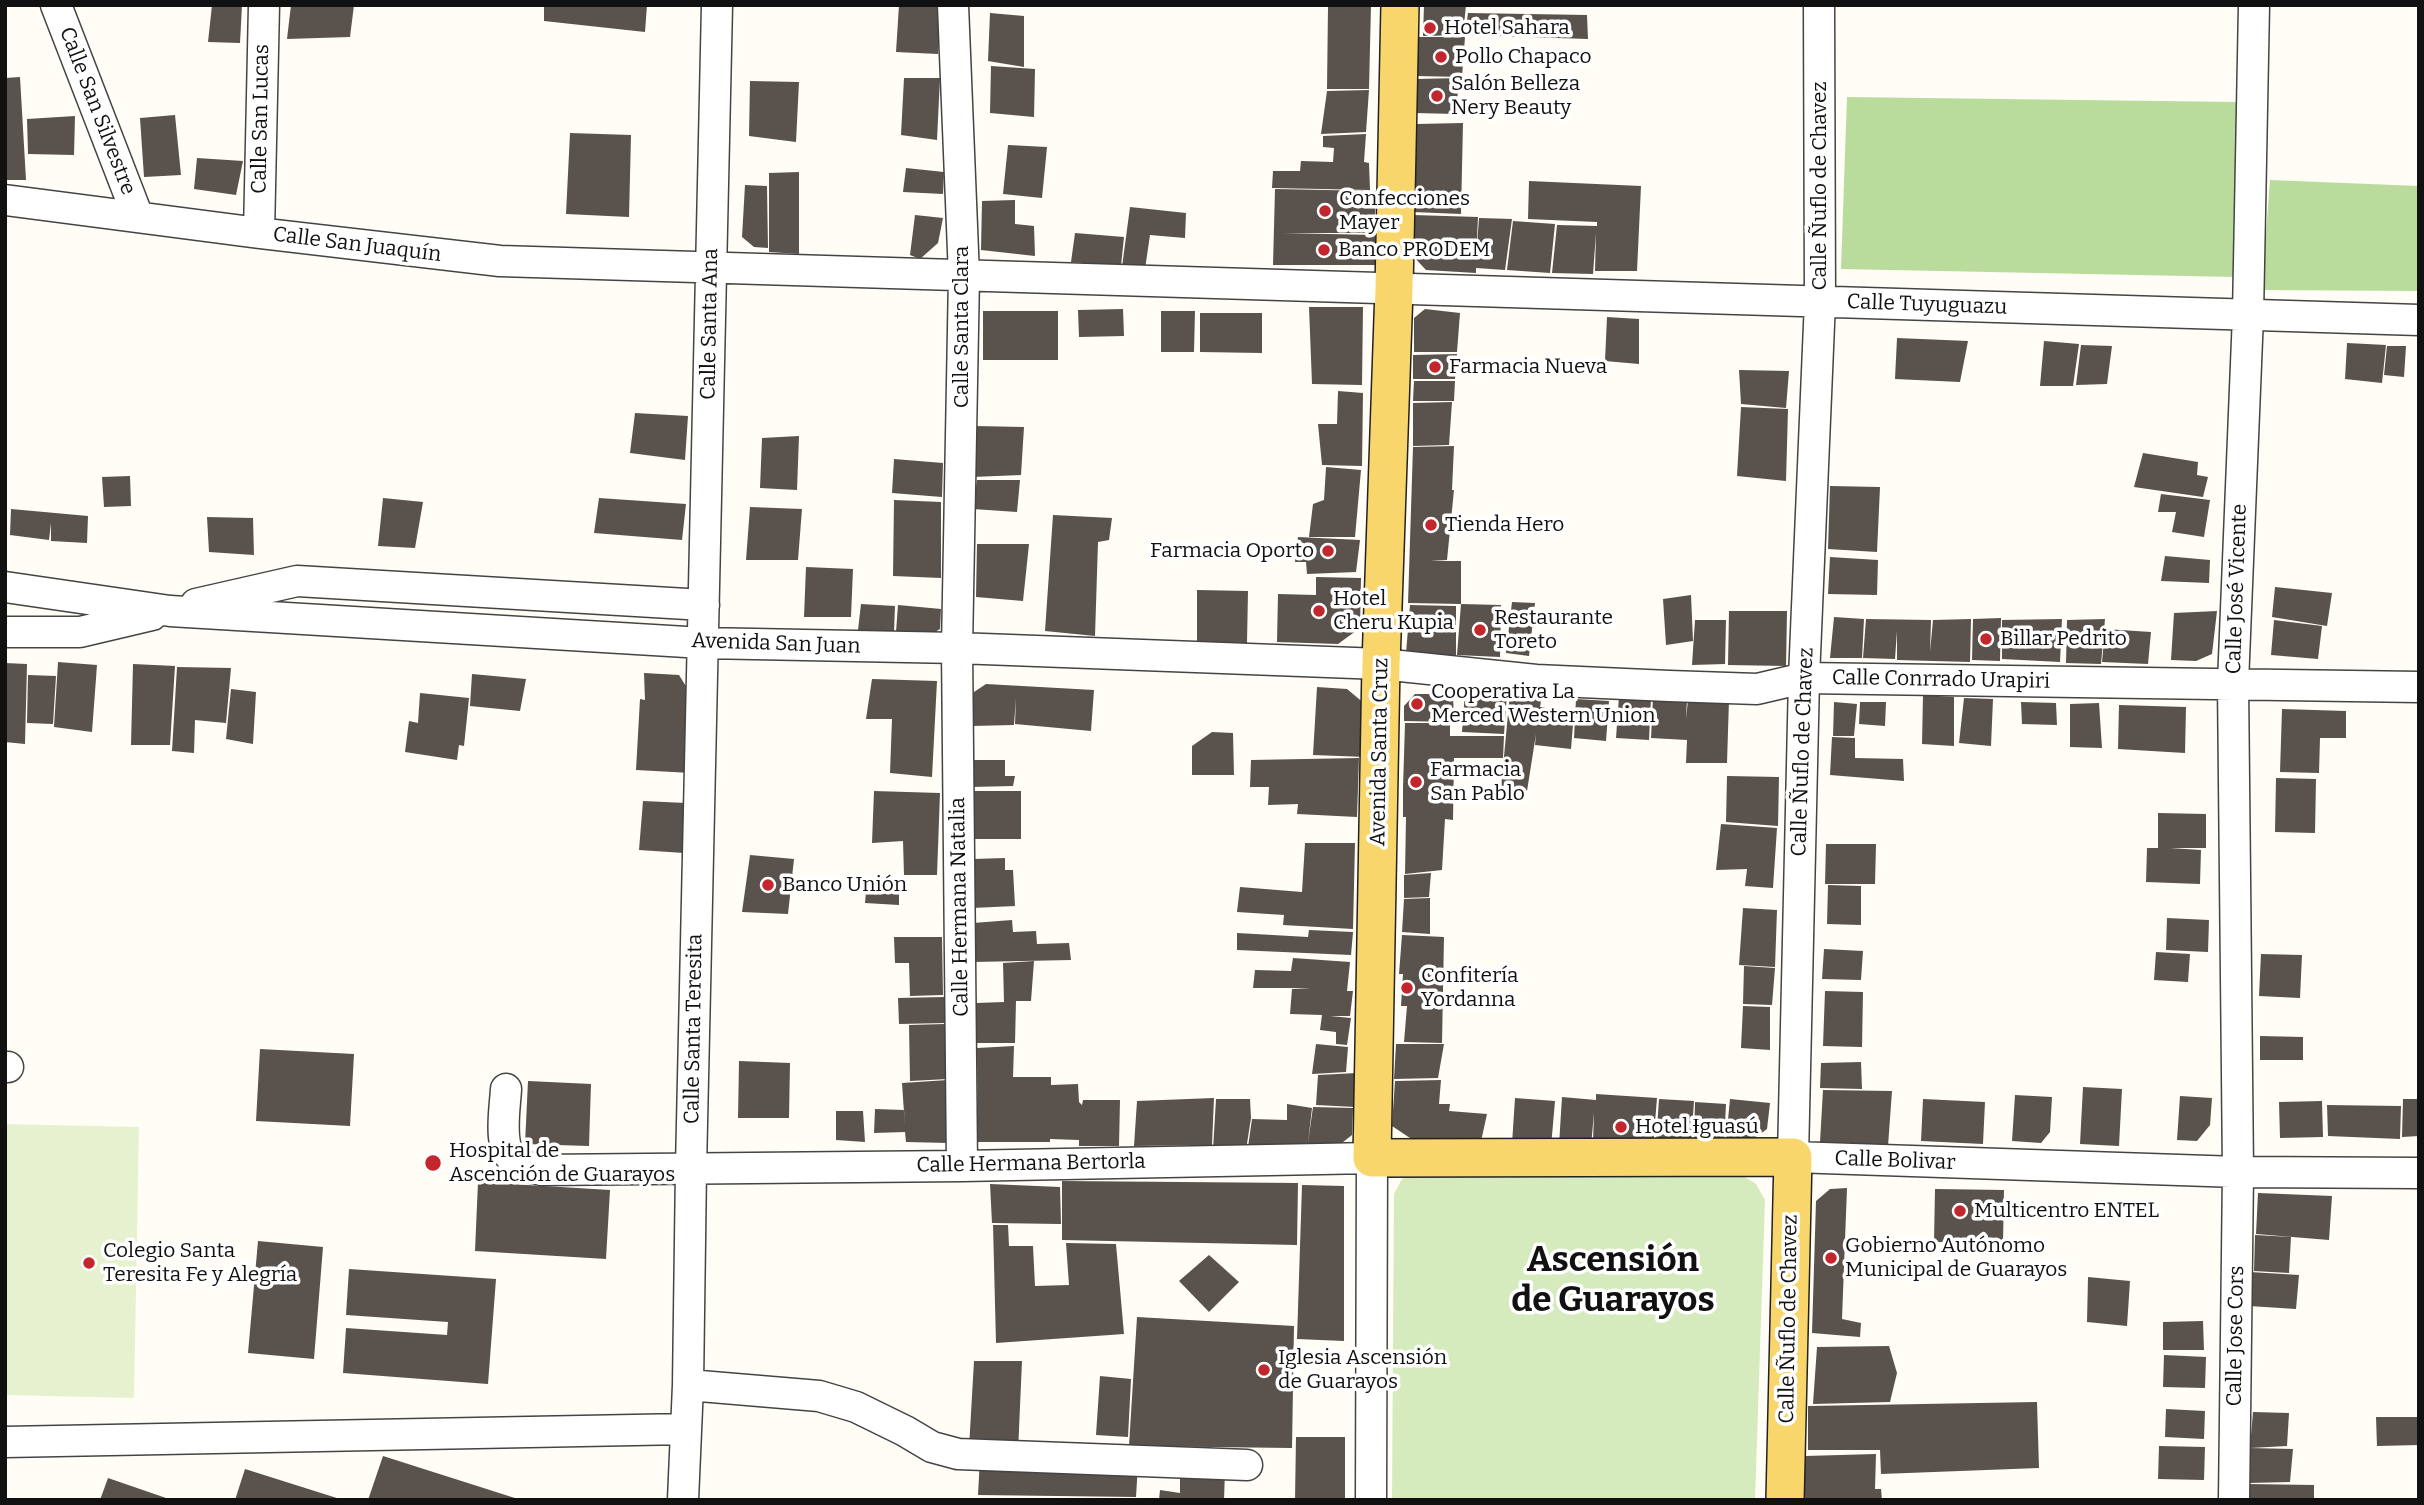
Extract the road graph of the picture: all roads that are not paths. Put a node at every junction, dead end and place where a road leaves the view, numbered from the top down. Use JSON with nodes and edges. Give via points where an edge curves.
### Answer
{"nodes":[{"id":1,"x":56,"y":5,"type":"edge"},
{"id":2,"x":264,"y":5,"type":"edge"},
{"id":3,"x":717,"y":5,"type":"edge"},
{"id":4,"x":953,"y":5,"type":"edge"},
{"id":5,"x":1400,"y":5,"type":"edge"},
{"id":6,"x":1819,"y":5,"type":"edge"},
{"id":7,"x":2254,"y":5,"type":"edge"},
{"id":8,"x":5,"y":200,"type":"edge"},
{"id":9,"x":138,"y":217,"type":"junction"},
{"id":10,"x":259,"y":233,"type":"junction"},
{"id":11,"x":711,"y":268,"type":"junction"},
{"id":12,"x":964,"y":276,"type":"junction"},
{"id":13,"x":1394,"y":289,"type":"junction"},
{"id":14,"x":1820,"y":301,"type":"junction"},
{"id":15,"x":2248,"y":314,"type":"junction"},
{"id":16,"x":2419,"y":320,"type":"edge"},
{"id":17,"x":5,"y":587,"type":"edge"},
{"id":18,"x":704,"y":605,"type":"junction"},
{"id":19,"x":170,"y":611,"type":"junction"},
{"id":20,"x":5,"y":632,"type":"edge"},
{"id":21,"x":703,"y":643,"type":"junction"},
{"id":22,"x":957,"y":649,"type":"junction"},
{"id":23,"x":1381,"y":664,"type":"junction"},
{"id":24,"x":1804,"y":678,"type":"junction"},
{"id":25,"x":2233,"y":683,"type":"junction"},
{"id":26,"x":2419,"y":687,"type":"edge"},
{"id":27,"x":506,"y":1089,"type":"dead end"},
{"id":28,"x":1793,"y":1157,"type":"junction"},
{"id":29,"x":1372,"y":1158,"type":"junction"},
{"id":30,"x":962,"y":1166,"type":"junction"},
{"id":31,"x":691,"y":1168,"type":"junction"},
{"id":32,"x":2238,"y":1172,"type":"junction"},
{"id":33,"x":2419,"y":1173,"type":"edge"},
{"id":34,"x":688,"y":1385,"type":"junction"},
{"id":35,"x":686,"y":1429,"type":"junction"},
{"id":36,"x":5,"y":1442,"type":"edge"},
{"id":37,"x":1247,"y":1465,"type":"dead end"},
{"id":38,"x":683,"y":1500,"type":"edge"},
{"id":39,"x":1371,"y":1500,"type":"edge"},
{"id":40,"x":1785,"y":1500,"type":"edge"},
{"id":41,"x":2234,"y":1500,"type":"edge"}],
"edges":[{"from":1,"to":9,"type":"street","name":"Calle San Silvestre"},
{"from":2,"to":10,"type":"street","name":"Calle San Lucas"},
{"from":3,"to":11,"type":"street","name":"Calle Santa Ana"},
{"from":4,"to":12,"type":"street","name":"Calle Santa Clara"},
{"from":5,"to":13,"type":"main road","name":"Avenida Santa Cruz"},
{"from":6,"to":14,"type":"street","name":"Calle Ñuflo de Chavez"},
{"from":7,"to":15,"type":"street","name":"Calle José Vicente"},
{"from":8,"to":9,"type":"street","name":"Calle San Juaquín"},
{"from":9,"to":10,"type":"street","name":"Calle San Juaquín"},
{"from":10,"to":11,"type":"street","name":"Calle San Juaquín","via":[[500,261]]},
{"from":11,"to":12,"type":"street","name":"Calle San Juaquín"},
{"from":11,"to":18,"type":"street","name":"Calle Santa Ana"},
{"from":12,"to":13,"type":"street","name":"Calle Tuyuguazu"},
{"from":12,"to":22,"type":"street","name":"Calle Santa Clara"},
{"from":13,"to":14,"type":"street","name":"Calle Tuyuguazu"},
{"from":13,"to":23,"type":"main road","name":"Avenida Santa Cruz"},
{"from":14,"to":15,"type":"street","name":"Calle Tuyuguazu"},
{"from":14,"to":24,"type":"street","name":"Calle Ñuflo de Chavez"},
{"from":15,"to":16,"type":"street","name":"Calle Tuyuguazu"},
{"from":15,"to":25,"type":"street","name":"Calle José Vicente"},
{"from":17,"to":19,"type":"street","name":"Avenida San Juan"},
{"from":18,"to":19,"type":"street","name":"Avenida San Juan","via":[[297,581]]},
{"from":18,"to":21,"type":"street","name":"Calle Santa Ana"},
{"from":19,"to":20,"type":"street","name":"Avenida San Juan","via":[[80,632]]},
{"from":19,"to":21,"type":"street","name":"Avenida San Juan"},
{"from":21,"to":22,"type":"street","name":"Avenida San Juan"},
{"from":21,"to":31,"type":"street","name":"Calle Santa Teresita"},
{"from":22,"to":23,"type":"street","name":"Avenida San Juan"},
{"from":22,"to":30,"type":"street","name":"Calle Hermana Natalia"},
{"from":23,"to":24,"type":"street","name":"Calle Conrrado Urapiri","via":[[1536,680],[1757,689]]},
{"from":23,"to":29,"type":"main road","name":"Avenida Santa Cruz"},
{"from":24,"to":25,"type":"street","name":"Calle Conrrado Urapiri"},
{"from":24,"to":28,"type":"street","name":"Calle Ñuflo de Chavez"},
{"from":25,"to":26,"type":"street","name":"Calle Conrrado Urapiri"},
{"from":25,"to":32,"type":"street","name":"Calle José Vicente"},
{"from":27,"to":31,"type":"street","name":"Calle Hermana Bertorla","via":[[504,1146],[508,1156],[525,1166],[542,1170]]},
{"from":28,"to":29,"type":"main road","name":"Calle Bolivar"},
{"from":28,"to":32,"type":"street","name":"Calle Bolivar"},
{"from":28,"to":40,"type":"main road","name":"Calle Ñuflo de Chavez"},
{"from":29,"to":30,"type":"street","name":"Calle Hermana Bertorla"},
{"from":29,"to":39,"type":"street","name":"Avenida Santa Cruz"},
{"from":30,"to":31,"type":"street","name":"Calle Hermana Bertorla"},
{"from":31,"to":34,"type":"street","name":"Calle Santa Teresita"},
{"from":32,"to":33,"type":"street","name":"Calle Bolivar"},
{"from":32,"to":41,"type":"street","name":"Calle Jose Cors"},
{"from":34,"to":35,"type":"street","name":"Calle Santa Teresita"},
{"from":34,"to":37,"type":"street","via":[[819,1396],[856,1407],[932,1447],[958,1454]]},
{"from":35,"to":36,"type":"street"},
{"from":35,"to":38,"type":"street","name":"Calle Santa Teresita"}]}
